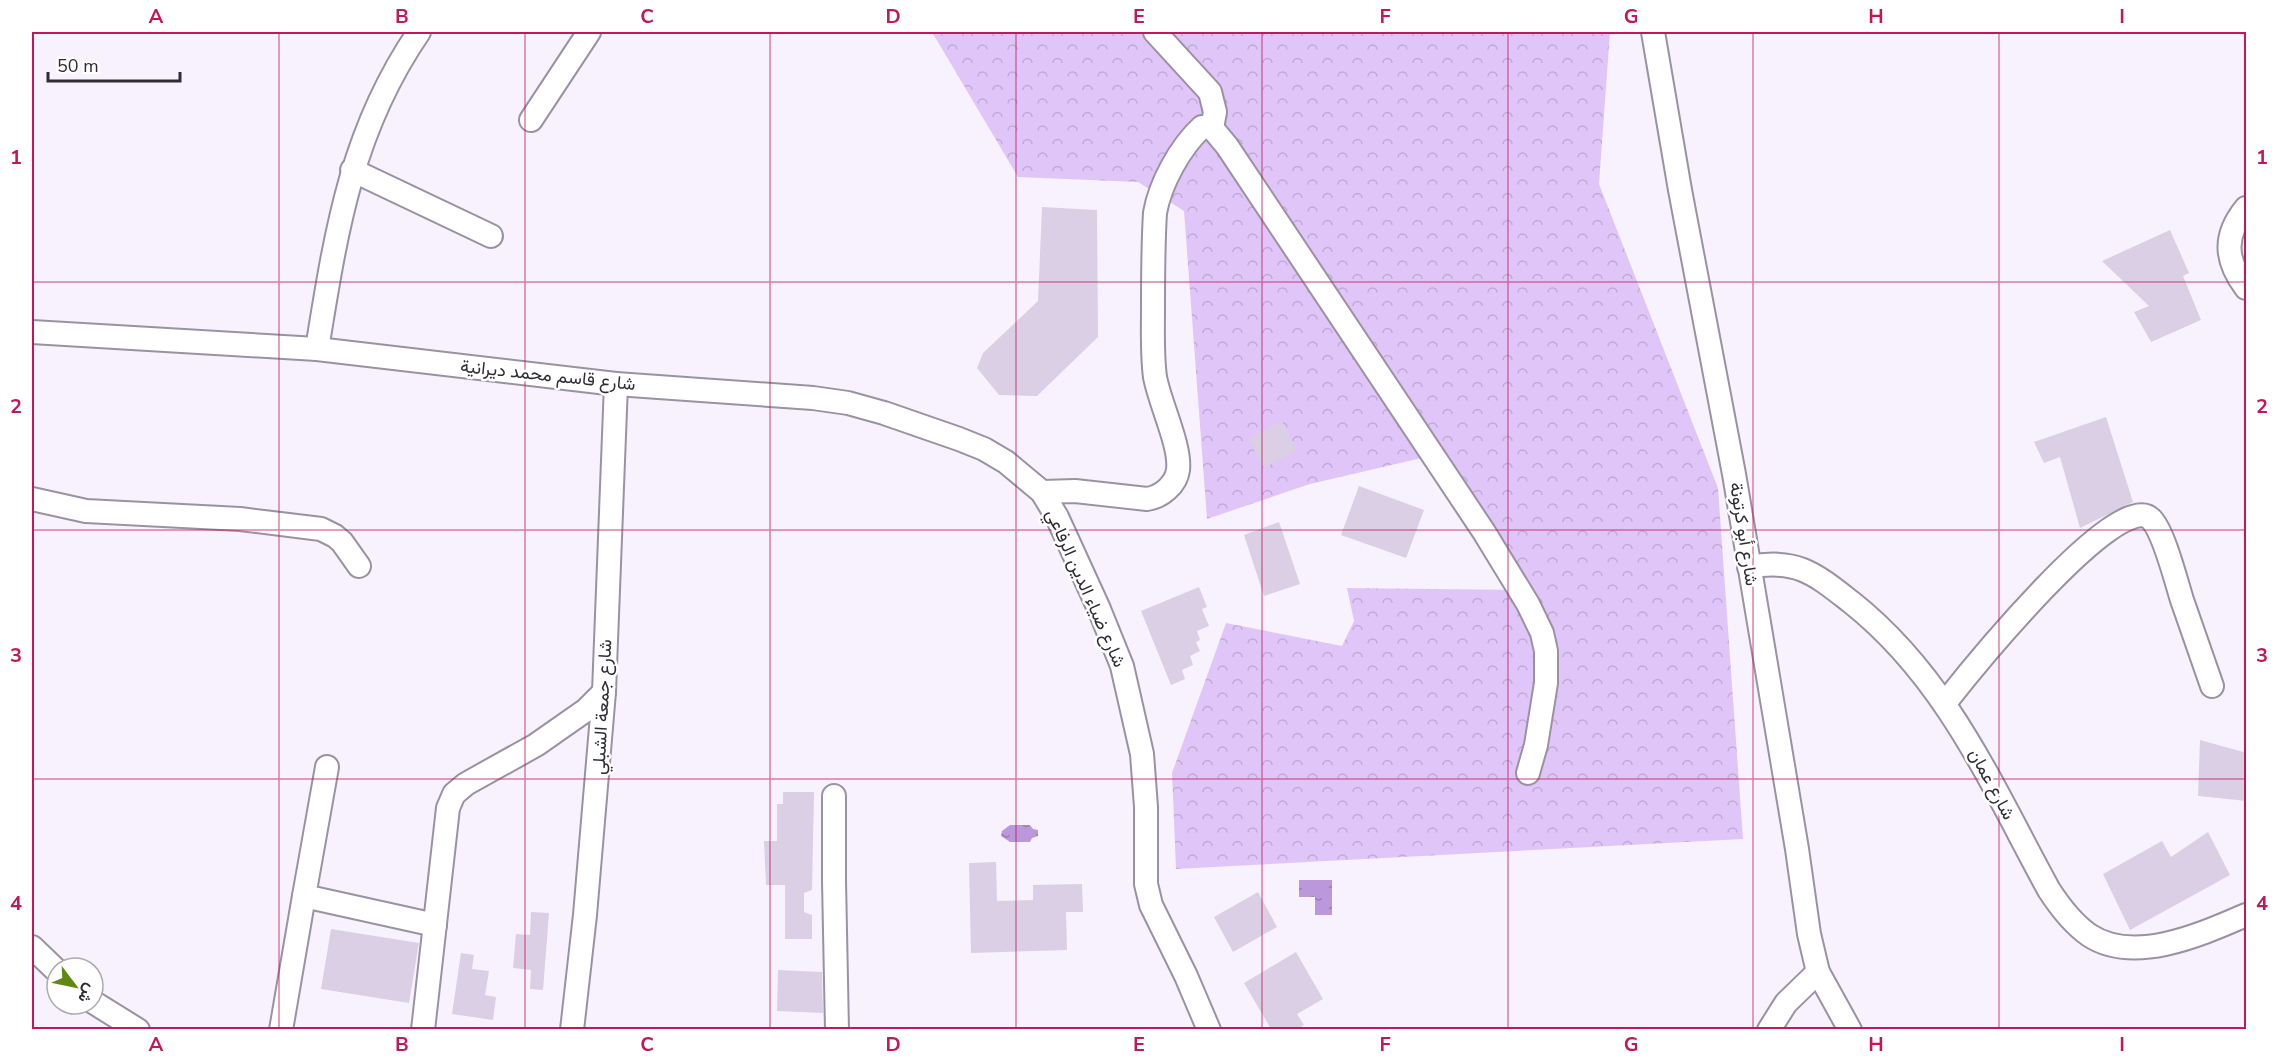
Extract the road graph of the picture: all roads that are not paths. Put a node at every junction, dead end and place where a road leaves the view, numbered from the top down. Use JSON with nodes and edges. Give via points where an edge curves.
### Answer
{"nodes":[{"id":1,"x":419,"y":32,"type":"edge"},
{"id":2,"x":589,"y":32,"type":"edge"},
{"id":3,"x":1155,"y":32,"type":"edge"},
{"id":4,"x":1653,"y":32,"type":"edge"},
{"id":5,"x":531,"y":120,"type":"dead end"},
{"id":6,"x":1212,"y":128,"type":"junction"},
{"id":7,"x":352,"y":170,"type":"junction"},
{"id":8,"x":2247,"y":208,"type":"edge"},
{"id":9,"x":491,"y":236,"type":"dead end"},
{"id":10,"x":2247,"y":288,"type":"edge"},
{"id":11,"x":32,"y":332,"type":"edge"},
{"id":12,"x":317,"y":348,"type":"junction"},
{"id":13,"x":616,"y":384,"type":"junction"},
{"id":14,"x":1042,"y":492,"type":"junction"},
{"id":15,"x":32,"y":499,"type":"edge"},
{"id":16,"x":359,"y":566,"type":"dead end"},
{"id":17,"x":1749,"y":567,"type":"junction"},
{"id":18,"x":2212,"y":686,"type":"dead end"},
{"id":19,"x":604,"y":692,"type":"junction"},
{"id":20,"x":1945,"y":702,"type":"junction"},
{"id":21,"x":327,"y":767,"type":"dead end"},
{"id":22,"x":1528,"y":773,"type":"dead end"},
{"id":23,"x":834,"y":796,"type":"dead end"},
{"id":24,"x":304,"y":897,"type":"junction"},
{"id":25,"x":2247,"y":915,"type":"edge"},
{"id":26,"x":435,"y":925,"type":"junction"},
{"id":27,"x":32,"y":947,"type":"edge"},
{"id":28,"x":45,"y":959,"type":"edge"},
{"id":29,"x":1818,"y":972,"type":"junction"},
{"id":30,"x":105,"y":1009,"type":"edge"},
{"id":31,"x":138,"y":1029,"type":"edge"},
{"id":32,"x":281,"y":1029,"type":"edge"},
{"id":33,"x":423,"y":1029,"type":"edge"},
{"id":34,"x":572,"y":1029,"type":"edge"},
{"id":35,"x":837,"y":1029,"type":"edge"},
{"id":36,"x":1209,"y":1029,"type":"edge"},
{"id":37,"x":1769,"y":1029,"type":"edge"},
{"id":38,"x":1850,"y":1029,"type":"edge"}],
"edges":[{"from":1,"to":7,"type":"street","via":[[383,93]]},
{"from":2,"to":5,"type":"street"},
{"from":3,"to":6,"type":"street","via":[[1210,92],[1215,112]]},
{"from":4,"to":17,"type":"street","name":"شارع أبو كرتونة"},
{"from":6,"to":14,"type":"street","via":[[1202,127],[1192,136],[1158,196],[1155,213],[1153,352],[1159,396],[1177,453],[1175,479],[1163,492],[1147,499],[1075,491]]},
{"from":6,"to":22,"type":"street","via":[[1451,482],[1528,604],[1546,651],[1546,683]]},
{"from":7,"to":9,"type":"street"},
{"from":7,"to":12,"type":"street"},
{"from":8,"to":10,"type":"street","via":[[2238,218],[2229,246],[2234,272]]},
{"from":11,"to":12,"type":"street","name":"شارع قاسم محمد ديرانية"},
{"from":12,"to":13,"type":"street","name":"شارع قاسم محمد ديرانية"},
{"from":13,"to":14,"type":"street","name":"شارع قاسم محمد ديرانية","via":[[771,393],[848,403],[984,449]]},
{"from":13,"to":19,"type":"street","name":"شارع جمعة الشبلي"},
{"from":14,"to":36,"type":"street","name":"شارع ضياء الدين الرفاعي","via":[[1058,517],[1122,666],[1142,754],[1146,884],[1151,905]]},
{"from":15,"to":16,"type":"street","via":[[86,511],[240,519],[321,529],[342,542]]},
{"from":17,"to":20,"type":"street","name":"شارع عمان","via":[[1778,563],[1824,581],[1895,641]]},
{"from":17,"to":29,"type":"street","name":"شارع أبو كرتونة"},
{"from":18,"to":20,"type":"street","via":[[2161,538],[2151,519],[2136,515],[2103,535],[2046,585]]},
{"from":19,"to":26,"type":"street","via":[[552,734],[454,794],[448,808]]},
{"from":19,"to":34,"type":"street","name":"شارع جمعة الشبلي"},
{"from":20,"to":25,"type":"street","name":"شارع عمان","via":[[2049,891],[2061,909],[2090,935],[2121,947],[2151,946],[2196,935]]},
{"from":21,"to":24,"type":"street"},
{"from":23,"to":35,"type":"street"},
{"from":24,"to":26,"type":"street"},
{"from":24,"to":32,"type":"street"},
{"from":26,"to":33,"type":"street"},
{"from":27,"to":28,"type":"street"},
{"from":29,"to":37,"type":"street","via":[[1786,1003]]},
{"from":29,"to":38,"type":"street","name":"شارع أبو كرتونة"},
{"from":30,"to":31,"type":"street"}]}
